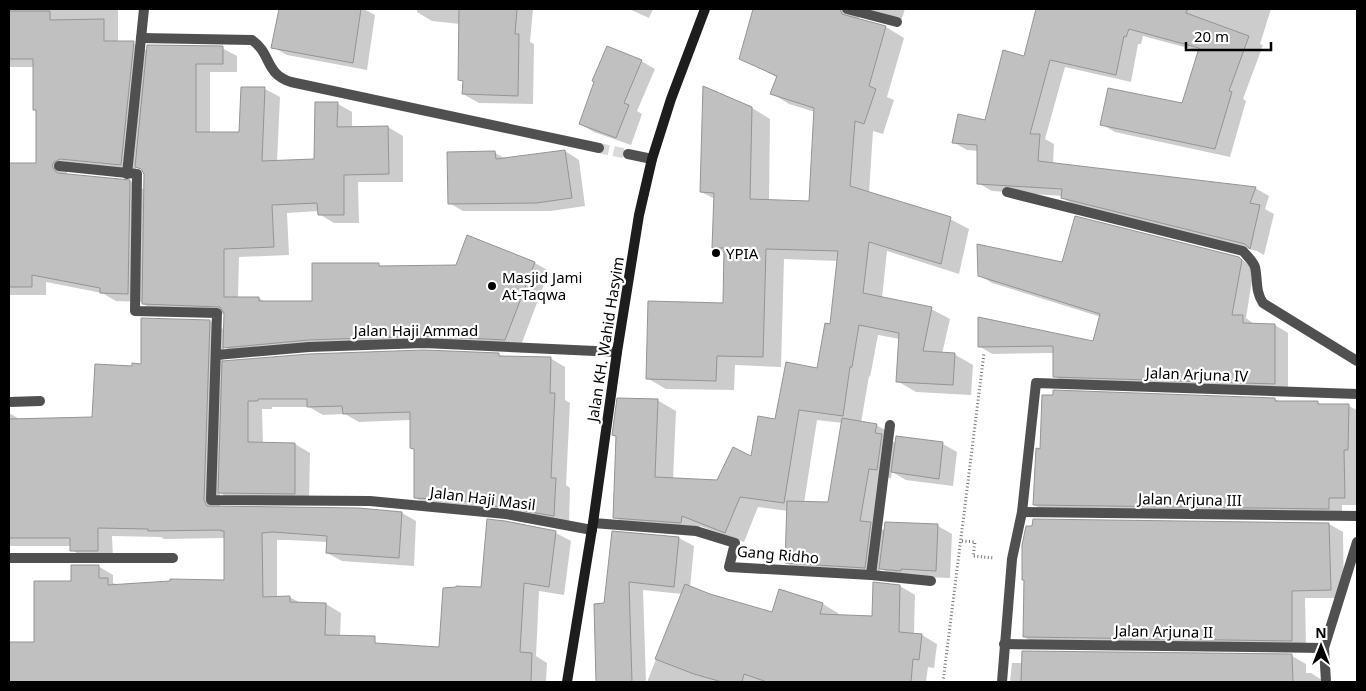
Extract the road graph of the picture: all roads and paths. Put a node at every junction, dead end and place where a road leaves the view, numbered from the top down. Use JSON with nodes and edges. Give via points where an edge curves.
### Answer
{"nodes":[{"id":1,"x":144,"y":9,"type":"edge"},
{"id":2,"x":705,"y":9,"type":"edge"},
{"id":3,"x":847,"y":9,"type":"edge"},
{"id":4,"x":897,"y":22,"type":"dead end"},
{"id":5,"x":141,"y":38,"type":"junction"},
{"id":6,"x":599,"y":148,"type":"tunnel mouth"},
{"id":7,"x":628,"y":154,"type":"tunnel mouth"},
{"id":8,"x":652,"y":159,"type":"junction"},
{"id":9,"x":59,"y":166,"type":"dead end"},
{"id":10,"x":127,"y":174,"type":"junction"},
{"id":11,"x":1007,"y":192,"type":"dead end"},
{"id":12,"x":617,"y":352,"type":"junction"},
{"id":13,"x":984,"y":353,"type":"dead end"},
{"id":14,"x":216,"y":355,"type":"junction"},
{"id":15,"x":1357,"y":361,"type":"edge"},
{"id":16,"x":1357,"y":394,"type":"edge"},
{"id":17,"x":40,"y":401,"type":"dead end"},
{"id":18,"x":9,"y":402,"type":"edge"},
{"id":19,"x":890,"y":425,"type":"dead end"},
{"id":20,"x":1022,"y":512,"type":"junction"},
{"id":21,"x":1357,"y":516,"type":"edge"},
{"id":22,"x":593,"y":526,"type":"junction"},
{"id":23,"x":962,"y":541,"type":"junction"},
{"id":24,"x":1357,"y":542,"type":"edge"},
{"id":25,"x":973,"y":556,"type":"dead end"},
{"id":26,"x":9,"y":558,"type":"edge"},
{"id":27,"x":173,"y":558,"type":"dead end"},
{"id":28,"x":871,"y":575,"type":"junction"},
{"id":29,"x":931,"y":581,"type":"dead end"},
{"id":30,"x":1004,"y":644,"type":"junction"},
{"id":31,"x":1324,"y":648,"type":"junction"},
{"id":32,"x":567,"y":682,"type":"edge"},
{"id":33,"x":943,"y":682,"type":"edge"},
{"id":34,"x":1002,"y":682,"type":"edge"},
{"id":35,"x":1326,"y":682,"type":"edge"}],
"edges":[{"from":1,"to":5,"type":"street"},
{"from":2,"to":8,"type":"street","name":"Jalan KH. Wahid Hasyim"},
{"from":3,"to":4,"type":"street"},
{"from":5,"to":6,"type":"street","via":[[252,40],[276,76],[290,82]]},
{"from":5,"to":10,"type":"street"},
{"from":7,"to":8,"type":"street"},
{"from":8,"to":12,"type":"street","name":"Jalan KH. Wahid Hasyim","via":[[639,215]]},
{"from":9,"to":10,"type":"street"},
{"from":10,"to":14,"type":"street","via":[[137,174],[135,311],[217,313]]},
{"from":11,"to":15,"type":"street","via":[[1242,251],[1255,268],[1258,295],[1263,303]]},
{"from":12,"to":14,"type":"street","name":"Jalan Haji Ammad","via":[[424,343],[309,347]]},
{"from":12,"to":22,"type":"street","name":"Jalan KH. Wahid Hasyim"},
{"from":13,"to":23,"type":"path"},
{"from":14,"to":22,"type":"street","name":"Jalan Haji Masil","via":[[211,500],[370,501]]},
{"from":16,"to":20,"type":"street","name":"Jalan Arjuna IV","via":[[1036,383]]},
{"from":17,"to":18,"type":"street"},
{"from":19,"to":28,"type":"street"},
{"from":20,"to":21,"type":"street","name":"Jalan Arjuna III"},
{"from":20,"to":30,"type":"street","via":[[1012,559]]},
{"from":22,"to":28,"type":"street","name":"Gang Ridho","via":[[696,531],[735,543],[729,567]]},
{"from":22,"to":32,"type":"street","name":"Jalan KH. Wahid Hasyim"},
{"from":23,"to":25,"type":"path","via":[[975,542]]},
{"from":23,"to":33,"type":"path"},
{"from":24,"to":31,"type":"street"},
{"from":26,"to":27,"type":"street"},
{"from":28,"to":29,"type":"street","name":"Gang Ridho"},
{"from":30,"to":31,"type":"street","name":"Jalan Arjuna II"},
{"from":30,"to":34,"type":"street"},
{"from":31,"to":35,"type":"street"}]}
